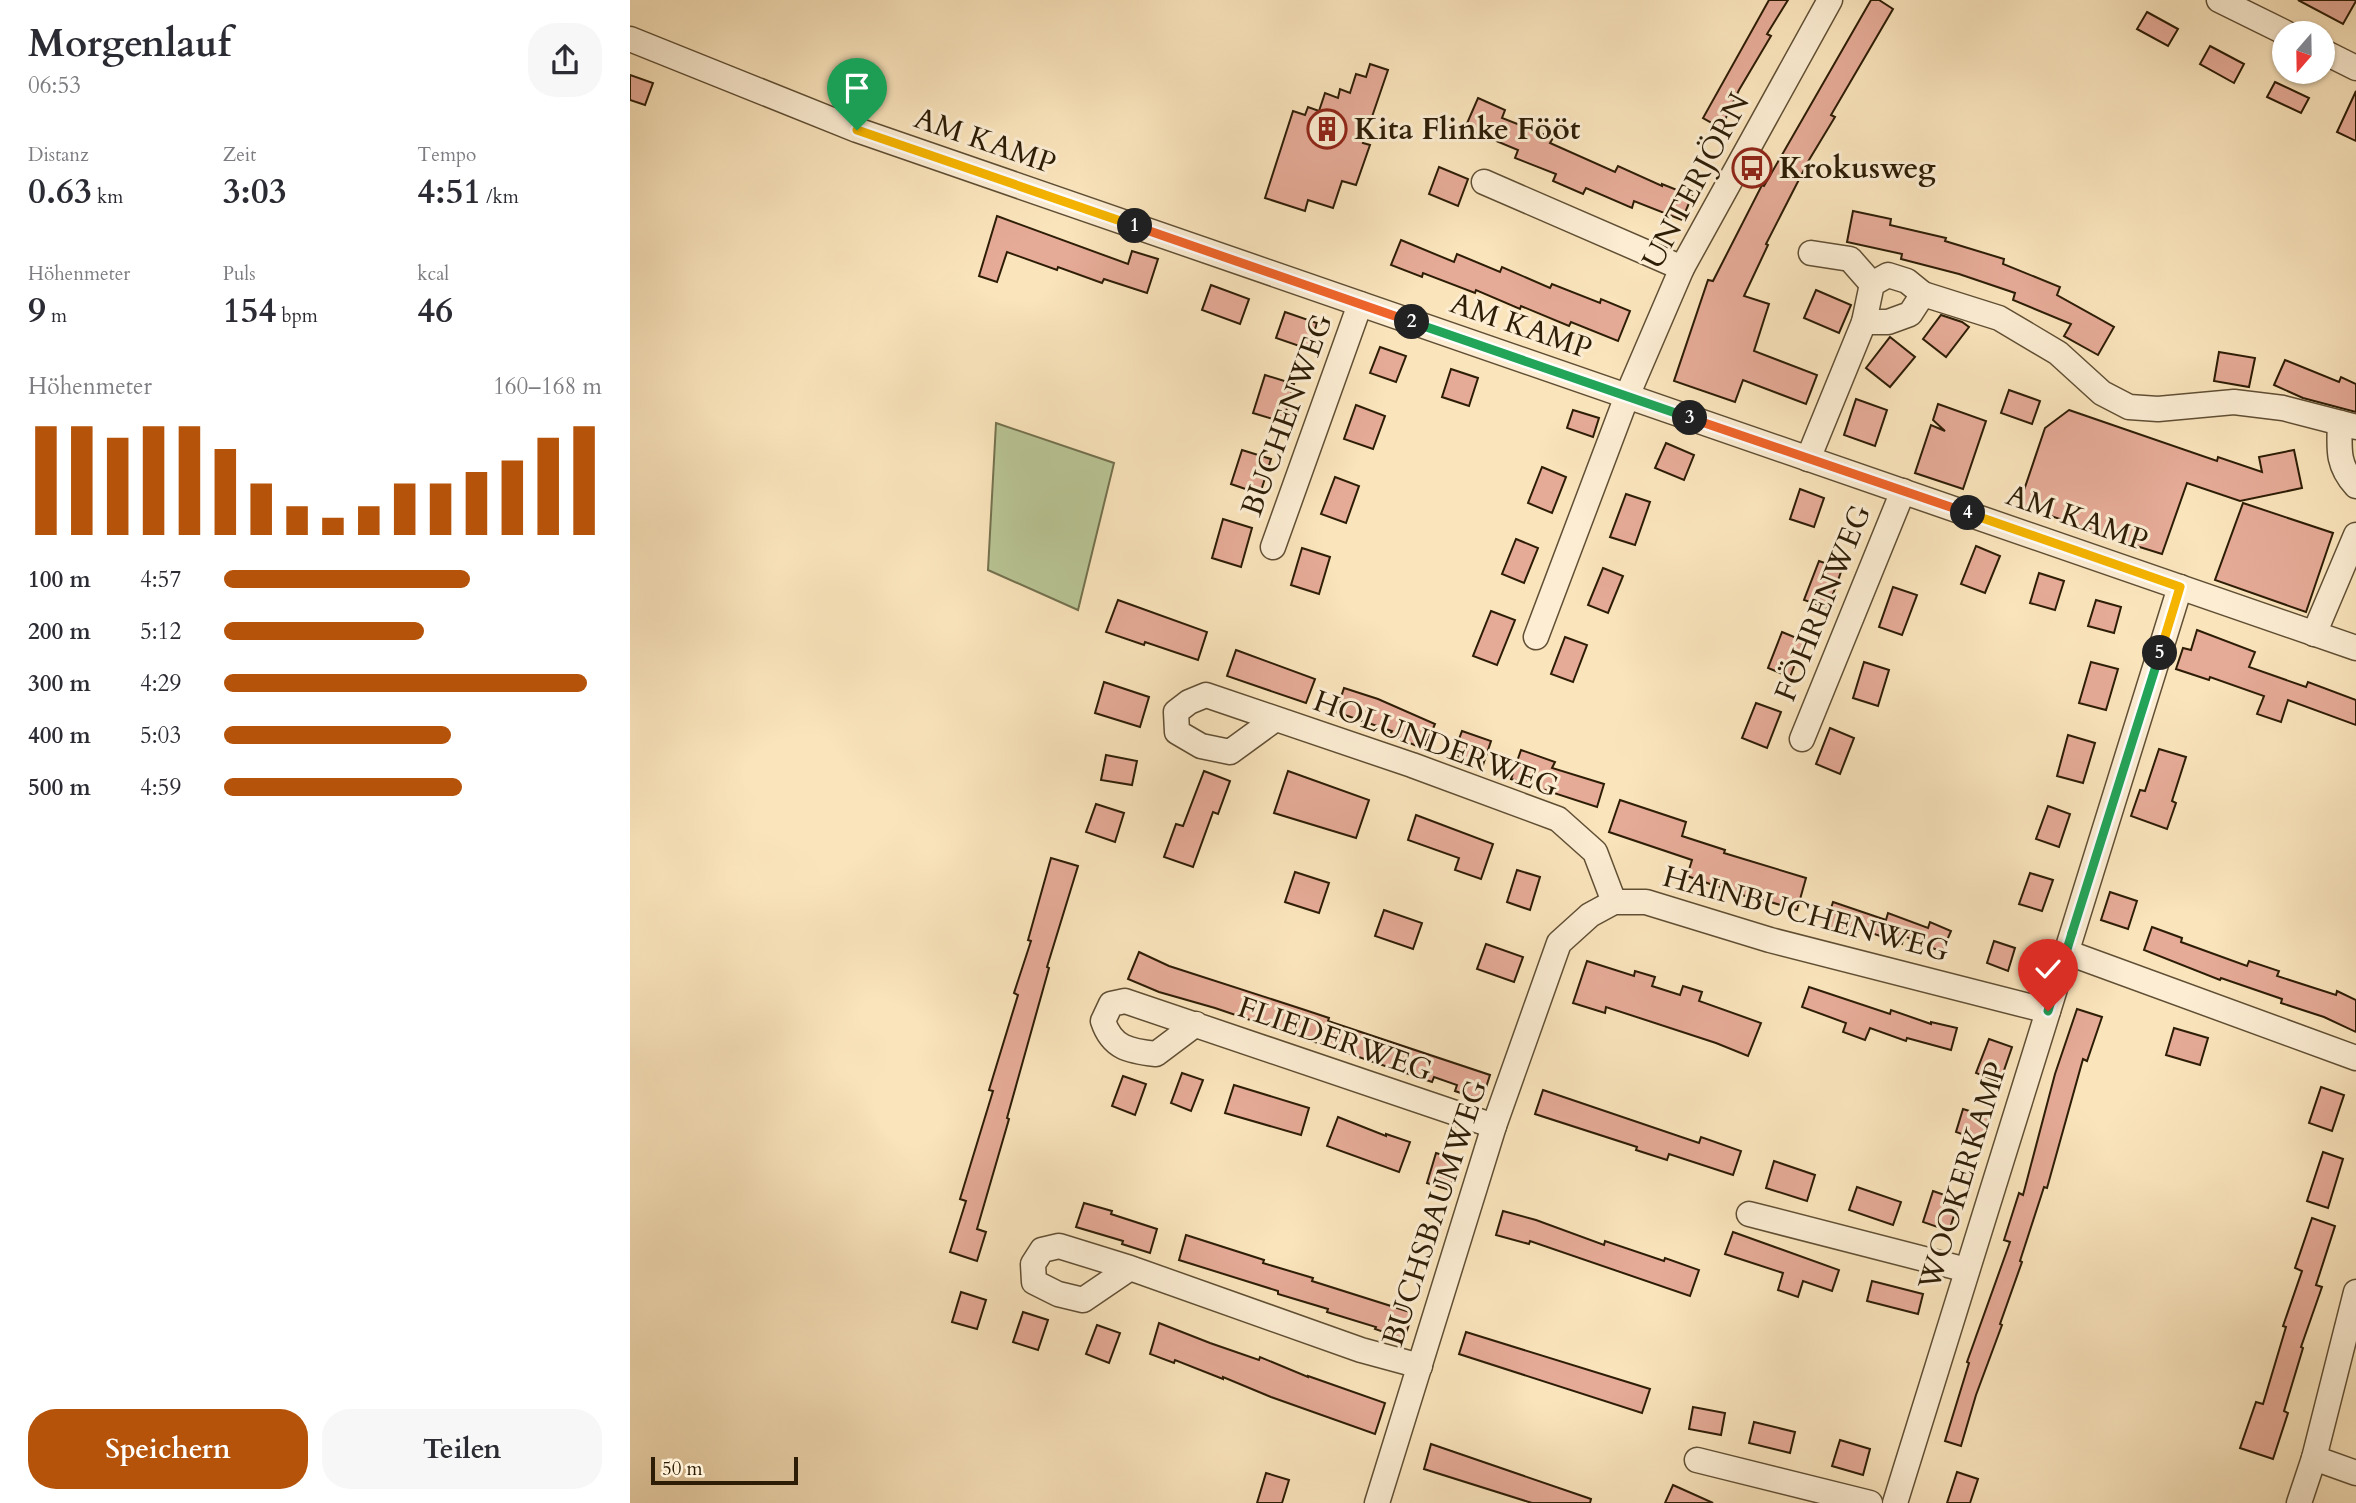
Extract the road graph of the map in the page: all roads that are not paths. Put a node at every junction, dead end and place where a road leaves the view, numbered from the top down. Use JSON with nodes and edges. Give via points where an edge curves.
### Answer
{"nodes":[{"id":1,"x":1830,"y":0,"type":"edge"},
{"id":2,"x":2219,"y":0,"type":"edge"},
{"id":3,"x":2272,"y":26,"type":"edge"},
{"id":4,"x":630,"y":40,"type":"edge"},
{"id":5,"x":2335,"y":55,"type":"edge"},
{"id":6,"x":2353,"y":60,"type":"edge"},
{"id":7,"x":1484,"y":182,"type":"dead end"},
{"id":8,"x":1811,"y":253,"type":"dead end"},
{"id":9,"x":1682,"y":268,"type":"junction"},
{"id":10,"x":1872,"y":284,"type":"junction"},
{"id":11,"x":1923,"y":293,"type":"junction"},
{"id":12,"x":1360,"y":304,"type":"junction"},
{"id":13,"x":1864,"y":322,"type":"junction"},
{"id":14,"x":1627,"y":396,"type":"junction"},
{"id":15,"x":2348,"y":425,"type":"edge"},
{"id":16,"x":1808,"y":459,"type":"junction"},
{"id":17,"x":2356,"y":486,"type":"edge"},
{"id":18,"x":1903,"y":491,"type":"junction"},
{"id":19,"x":2356,"y":535,"type":"edge"},
{"id":20,"x":1273,"y":547,"type":"dead end"},
{"id":21,"x":2180,"y":587,"type":"junction"},
{"id":22,"x":2314,"y":634,"type":"junction"},
{"id":23,"x":1536,"y":637,"type":"dead end"},
{"id":24,"x":2356,"y":648,"type":"edge"},
{"id":25,"x":1275,"y":720,"type":"dead end"},
{"id":26,"x":1802,"y":739,"type":"dead end"},
{"id":27,"x":1614,"y":902,"type":"junction"},
{"id":28,"x":2066,"y":952,"type":"junction"},
{"id":29,"x":2048,"y":1011,"type":"junction"},
{"id":30,"x":1196,"y":1024,"type":"dead end"},
{"id":31,"x":2356,"y":1058,"type":"edge"},
{"id":32,"x":1494,"y":1126,"type":"junction"},
{"id":33,"x":1748,"y":1214,"type":"dead end"},
{"id":34,"x":1130,"y":1268,"type":"dead end"},
{"id":35,"x":1967,"y":1270,"type":"junction"},
{"id":36,"x":2356,"y":1292,"type":"edge"},
{"id":37,"x":1420,"y":1366,"type":"junction"},
{"id":38,"x":2314,"y":1458,"type":"junction"},
{"id":39,"x":1697,"y":1460,"type":"dead end"},
{"id":40,"x":2356,"y":1473,"type":"edge"},
{"id":41,"x":1377,"y":1503,"type":"edge"},
{"id":42,"x":1870,"y":1503,"type":"edge"},
{"id":43,"x":1895,"y":1503,"type":"edge"},
{"id":44,"x":2299,"y":1503,"type":"edge"}],
"edges":[{"from":1,"to":9,"type":"street","name":"UNTERJÖRN"},
{"from":2,"to":3,"type":"street"},
{"from":4,"to":12,"type":"street","name":"AM KAMP","via":[[857,130]]},
{"from":5,"to":6,"type":"street"},
{"from":7,"to":9,"type":"street"},
{"from":8,"to":10,"type":"street","via":[[1850,259]]},
{"from":9,"to":14,"type":"street","name":"UNTERJÖRN"},
{"from":10,"to":11,"type":"street","via":[[1888,275],[1908,281]]},
{"from":10,"to":13,"type":"street"},
{"from":11,"to":13,"type":"street","via":[[1910,314],[1888,322]]},
{"from":11,"to":15,"type":"street","via":[[1999,318],[2058,353],[2102,393],[2129,407],[2158,410],[2234,402],[2283,408]]},
{"from":12,"to":14,"type":"street","name":"AM KAMP"},
{"from":12,"to":20,"type":"street","name":"BUCHENWEG"},
{"from":13,"to":16,"type":"street"},
{"from":14,"to":16,"type":"street","name":"AM KAMP"},
{"from":14,"to":23,"type":"street","name":"UNTERJÖRN"},
{"from":15,"to":17,"type":"street","via":[[2342,469]]},
{"from":16,"to":18,"type":"street","name":"AM KAMP"},
{"from":18,"to":21,"type":"street","name":"AM KAMP"},
{"from":18,"to":26,"type":"street","name":"FÖHRENWEG"},
{"from":19,"to":22,"type":"street"},
{"from":21,"to":22,"type":"street","name":"AM KAMP"},
{"from":21,"to":28,"type":"street","name":"WOOKERKAMP"},
{"from":22,"to":24,"type":"street","name":"AM KAMP"},
{"from":25,"to":27,"type":"street","name":"HOLUNDERWEG","via":[[1558,819],[1594,852]]},
{"from":27,"to":29,"type":"street","name":"HAINBUCHENWEG","via":[[1646,902],[1770,940]]},
{"from":27,"to":32,"type":"street","name":"BUCHSBAUMWEG","via":[[1590,915],[1559,943]]},
{"from":28,"to":29,"type":"street","name":"WOOKERKAMP"},
{"from":28,"to":31,"type":"street"},
{"from":29,"to":35,"type":"street","name":"WOOKERKAMP"},
{"from":30,"to":32,"type":"street","name":"FLIEDERWEG"},
{"from":32,"to":37,"type":"street","name":"BUCHSBAUMWEG"},
{"from":33,"to":35,"type":"street"},
{"from":34,"to":37,"type":"street","via":[[1361,1350]]},
{"from":35,"to":43,"type":"street","name":"WOOKERKAMP"},
{"from":36,"to":38,"type":"street"},
{"from":37,"to":41,"type":"street","name":"BUCHSBAUMWEG"},
{"from":38,"to":40,"type":"street"},
{"from":38,"to":44,"type":"street"},
{"from":39,"to":42,"type":"street"}]}
